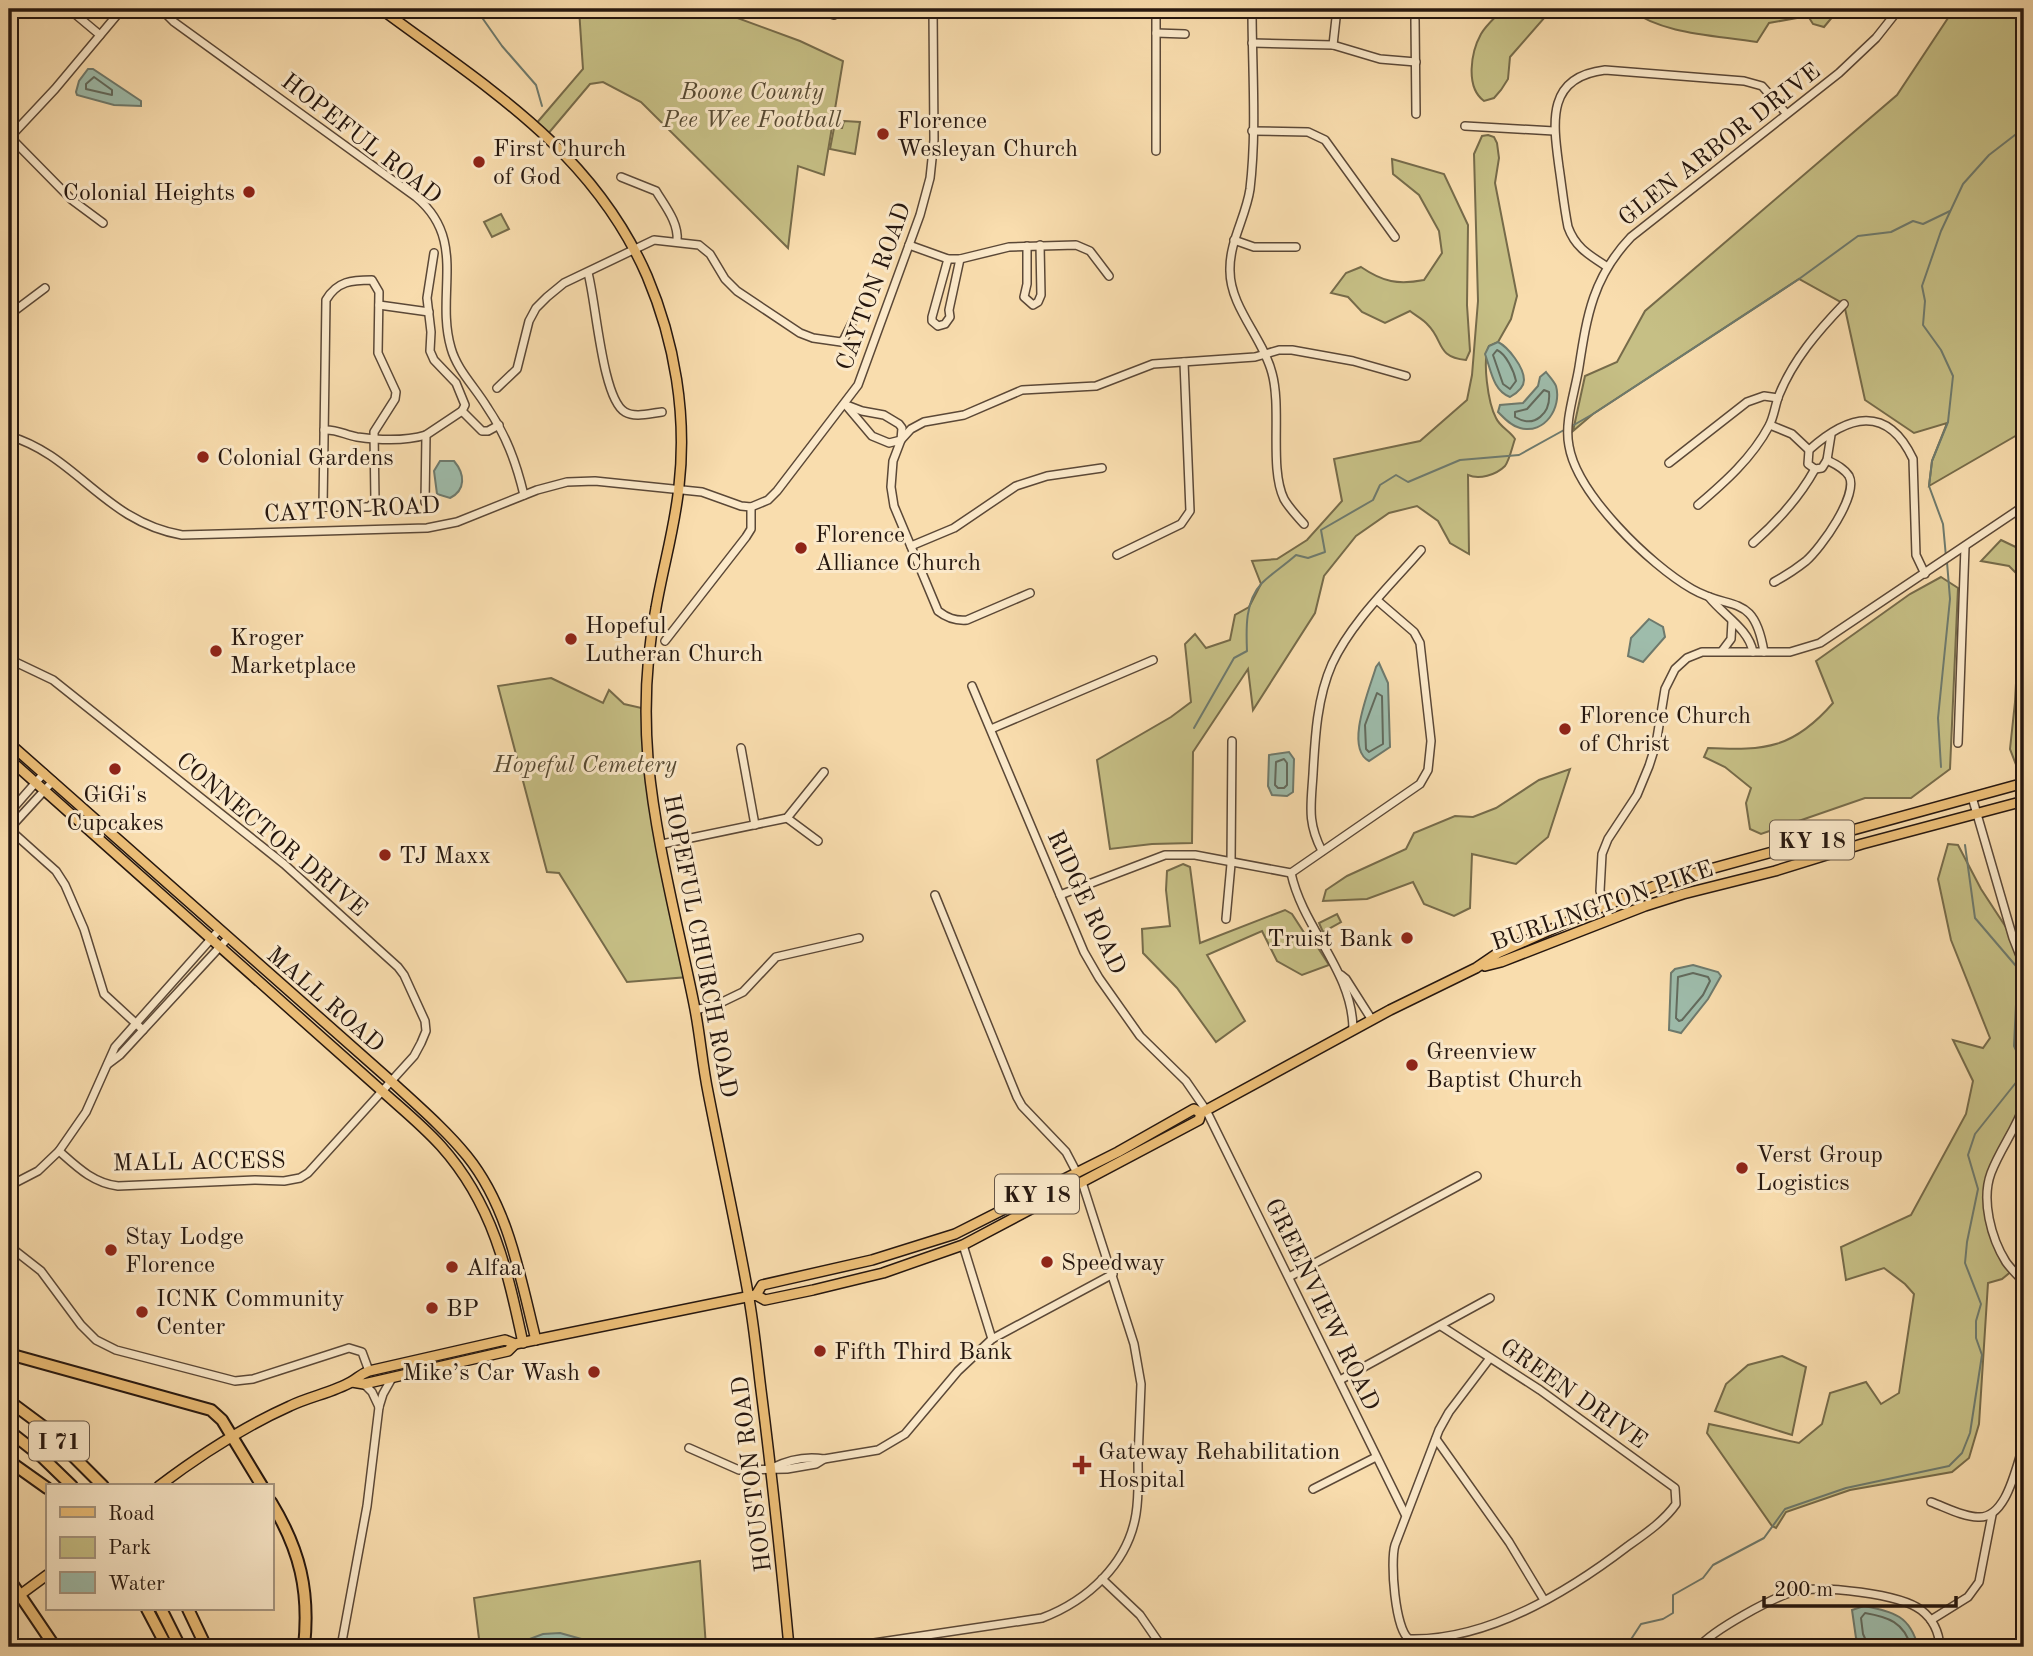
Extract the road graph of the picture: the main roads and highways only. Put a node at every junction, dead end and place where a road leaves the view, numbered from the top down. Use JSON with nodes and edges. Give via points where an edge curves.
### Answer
{"nodes":[{"id":1,"x":381,"y":9,"type":"edge"},
{"id":2,"x":9,"y":743,"type":"edge"},
{"id":3,"x":9,"y":759,"type":"edge"},
{"id":4,"x":2024,"y":783,"type":"edge"},
{"id":5,"x":2024,"y":801,"type":"edge"},
{"id":6,"x":1476,"y":968,"type":"junction"},
{"id":7,"x":1203,"y":1111,"type":"junction"},
{"id":8,"x":752,"y":1296,"type":"junction"},
{"id":9,"x":536,"y":1340,"type":"junction"},
{"id":10,"x":519,"y":1343,"type":"junction"},
{"id":11,"x":9,"y":1354,"type":"edge"},
{"id":12,"x":352,"y":1382,"type":"junction"},
{"id":13,"x":9,"y":1401,"type":"edge"},
{"id":14,"x":9,"y":1431,"type":"edge"},
{"id":15,"x":232,"y":1436,"type":"junction"},
{"id":16,"x":9,"y":1461,"type":"edge"},
{"id":17,"x":70,"y":1484,"type":"edge"},
{"id":18,"x":101,"y":1484,"type":"edge"},
{"id":19,"x":162,"y":1484,"type":"edge"},
{"id":20,"x":261,"y":1484,"type":"edge"},
{"id":21,"x":46,"y":1487,"type":"edge"},
{"id":22,"x":273,"y":1505,"type":"edge"},
{"id":23,"x":46,"y":1576,"type":"edge"},
{"id":24,"x":9,"y":1579,"type":"edge"},
{"id":25,"x":12,"y":1603,"type":"edge"},
{"id":26,"x":147,"y":1610,"type":"edge"},
{"id":27,"x":162,"y":1610,"type":"edge"},
{"id":28,"x":188,"y":1610,"type":"edge"},
{"id":29,"x":55,"y":1647,"type":"edge"},
{"id":30,"x":167,"y":1647,"type":"edge"},
{"id":31,"x":180,"y":1647,"type":"edge"},
{"id":32,"x":206,"y":1647,"type":"edge"},
{"id":33,"x":304,"y":1647,"type":"edge"},
{"id":34,"x":789,"y":1647,"type":"edge"}],
"edges":[{"from":1,"to":8,"type":"main road","name":"HOPEFUL CHURCH ROAD","via":[[551,139],[595,188],[634,249],[658,304],[675,368],[681,426],[679,489],[652,629],[646,709],[650,776]]},
{"from":2,"to":9,"type":"main road","name":"MALL ROAD","via":[[446,1133],[483,1179],[508,1233]]},
{"from":3,"to":10,"type":"main road","name":"MALL ROAD","via":[[441,1145],[480,1200],[498,1244]]},
{"from":4,"to":6,"type":"main road","name":"BURLINGTON PIKE","number":"KY 18","via":[[1670,880],[1498,953]]},
{"from":5,"to":6,"type":"main road","name":"BURLINGTON PIKE","number":"KY 18","via":[[1683,894]]},
{"from":6,"to":7,"type":"main road","name":"BURLINGTON PIKE","number":"KY 18"},
{"from":7,"to":8,"type":"main road","name":"BURLINGTON PIKE","number":"KY 18","via":[[1194,1109],[955,1234],[872,1260],[762,1285]]},
{"from":7,"to":8,"type":"main road","name":"BURLINGTON PIKE","number":"KY 18","via":[[1199,1120],[963,1245],[883,1273],[765,1300]]},
{"from":8,"to":9,"type":"main road","name":"BURLINGTON PIKE","number":"KY 18"},
{"from":8,"to":34,"type":"main road","name":"HOUSTON ROAD"},
{"from":9,"to":10,"type":"main road","name":"BURLINGTON PIKE","number":"KY 18"},
{"from":10,"to":12,"type":"main road","name":"BURLINGTON PIKE","number":"KY 18","via":[[508,1351],[364,1384]]},
{"from":10,"to":12,"type":"main road","name":"BURLINGTON PIKE","number":"KY 18","via":[[505,1340],[369,1371]]},
{"from":11,"to":15,"type":"highway","via":[[211,1410]]},
{"from":12,"to":15,"type":"main road","name":"BURLINGTON PIKE","number":"KY 18","via":[[291,1405]]},
{"from":13,"to":18,"type":"highway","number":"I 71","via":[[44,1427]]},
{"from":14,"to":17,"type":"highway","number":"I 71"},
{"from":15,"to":19,"type":"main road","name":"BURLINGTON PIKE","number":"KY 18"},
{"from":15,"to":20,"type":"highway"},
{"from":16,"to":21,"type":"highway"},
{"from":22,"to":33,"type":"highway","via":[[290,1534],[302,1574]]},
{"from":23,"to":25,"type":"main road"},
{"from":24,"to":25,"type":"highway"},
{"from":25,"to":29,"type":"highway"},
{"from":26,"to":30,"type":"highway"},
{"from":27,"to":31,"type":"highway"},
{"from":28,"to":32,"type":"highway"}]}
